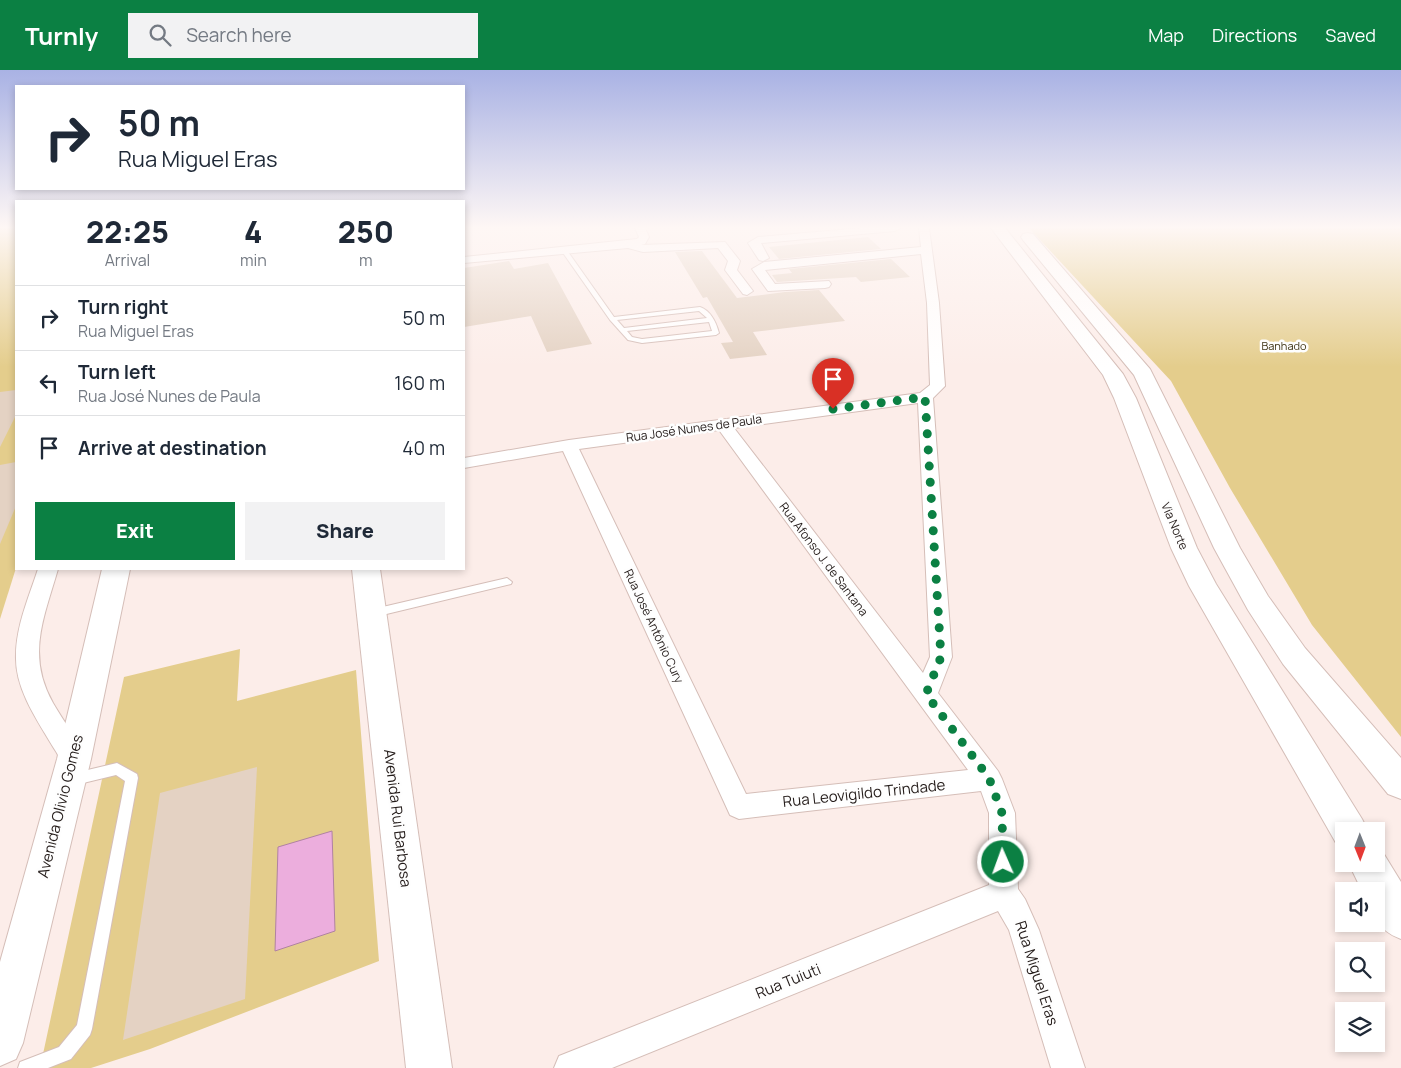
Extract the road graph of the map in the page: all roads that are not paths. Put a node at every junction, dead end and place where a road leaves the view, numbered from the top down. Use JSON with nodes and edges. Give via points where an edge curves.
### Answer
{"nodes":[{"id":1,"x":581,"y":275,"type":"edge"},
{"id":2,"x":734,"y":275,"type":"edge"},
{"id":3,"x":762,"y":275,"type":"edge"},
{"id":4,"x":929,"y":275,"type":"edge"},
{"id":5,"x":1035,"y":275,"type":"edge"},
{"id":6,"x":1065,"y":275,"type":"edge"},
{"id":7,"x":825,"y":284,"type":"dead end"},
{"id":8,"x":747,"y":291,"type":"dead end"},
{"id":9,"x":612,"y":318,"type":"junction"},
{"id":10,"x":710,"y":320,"type":"junction"},
{"id":11,"x":622,"y":330,"type":"junction"},
{"id":12,"x":925,"y":397,"type":"junction"},
{"id":13,"x":723,"y":424,"type":"junction"},
{"id":14,"x":569,"y":445,"type":"junction"},
{"id":15,"x":465,"y":463,"type":"edge"},
{"id":16,"x":48,"y":570,"type":"edge"},
{"id":17,"x":116,"y":570,"type":"edge"},
{"id":18,"x":366,"y":570,"type":"edge"},
{"id":19,"x":507,"y":582,"type":"dead end"},
{"id":20,"x":373,"y":614,"type":"junction"},
{"id":21,"x":926,"y":694,"type":"junction"},
{"id":22,"x":70,"y":770,"type":"junction"},
{"id":23,"x":989,"y":778,"type":"junction"},
{"id":24,"x":1401,"y":783,"type":"edge"},
{"id":25,"x":740,"y":806,"type":"joint"},
{"id":26,"x":1344,"y":822,"type":"edge"},
{"id":27,"x":1373,"y":872,"type":"edge"},
{"id":28,"x":1004,"y":894,"type":"junction"},
{"id":29,"x":1401,"y":919,"type":"edge"},
{"id":30,"x":0,"y":1043,"type":"edge"},
{"id":31,"x":26,"y":1068,"type":"edge"},
{"id":32,"x":429,"y":1068,"type":"edge"},
{"id":33,"x":571,"y":1068,"type":"edge"},
{"id":34,"x":1068,"y":1068,"type":"edge"}],
"edges":[{"from":1,"to":9,"type":"lane"},
{"from":2,"to":8,"type":"street"},
{"from":3,"to":7,"type":"street","via":[[772,288]]},
{"from":4,"to":12,"type":"street","via":[[938,386]]},
{"from":5,"to":26,"type":"main road","name":"Via Norte","via":[[1113,374],[1184,548],[1203,586]]},
{"from":6,"to":24,"type":"main road","via":[[1144,373],[1227,548],[1258,603],[1294,656]]},
{"from":9,"to":10,"type":"lane","via":[[695,309],[703,310]]},
{"from":9,"to":11,"type":"lane"},
{"from":10,"to":11,"type":"lane"},
{"from":10,"to":11,"type":"lane","via":[[716,330],[712,334],[635,341]]},
{"from":12,"to":13,"type":"street","name":"Rua José Nunes de Paula"},
{"from":12,"to":21,"type":"street","via":[[941,657]]},
{"from":13,"to":14,"type":"street","name":"Rua José Nunes de Paula"},
{"from":13,"to":21,"type":"street","name":"Rua Afonso J. de Santana"},
{"from":14,"to":15,"type":"street","name":"Rua José Nunes de Paula"},
{"from":14,"to":25,"type":"street","name":"Rua José Antônio Cury"},
{"from":16,"to":22,"type":"street","via":[[26,659],[30,676]]},
{"from":17,"to":22,"type":"main road","name":"Avenida Olivio Gomes"},
{"from":18,"to":20,"type":"main road","name":"Avenida Rui Barbosa"},
{"from":19,"to":20,"type":"lane"},
{"from":20,"to":32,"type":"main road","name":"Avenida Rui Barbosa"},
{"from":21,"to":23,"type":"street"},
{"from":22,"to":30,"type":"main road","name":"Avenida Olivio Gomes"},
{"from":22,"to":31,"type":"lane","via":[[117,769],[132,778],[84,1029],[65,1053]]},
{"from":23,"to":25,"type":"street","name":"Rua Leovigildo Trindade"},
{"from":23,"to":28,"type":"street","via":[[1002,813]]},
{"from":27,"to":29,"type":"main road"},
{"from":28,"to":33,"type":"street","name":"Rua Tuiuti"},
{"from":28,"to":34,"type":"street","name":"Rua Miguel Eras","via":[[1024,930]]}]}
